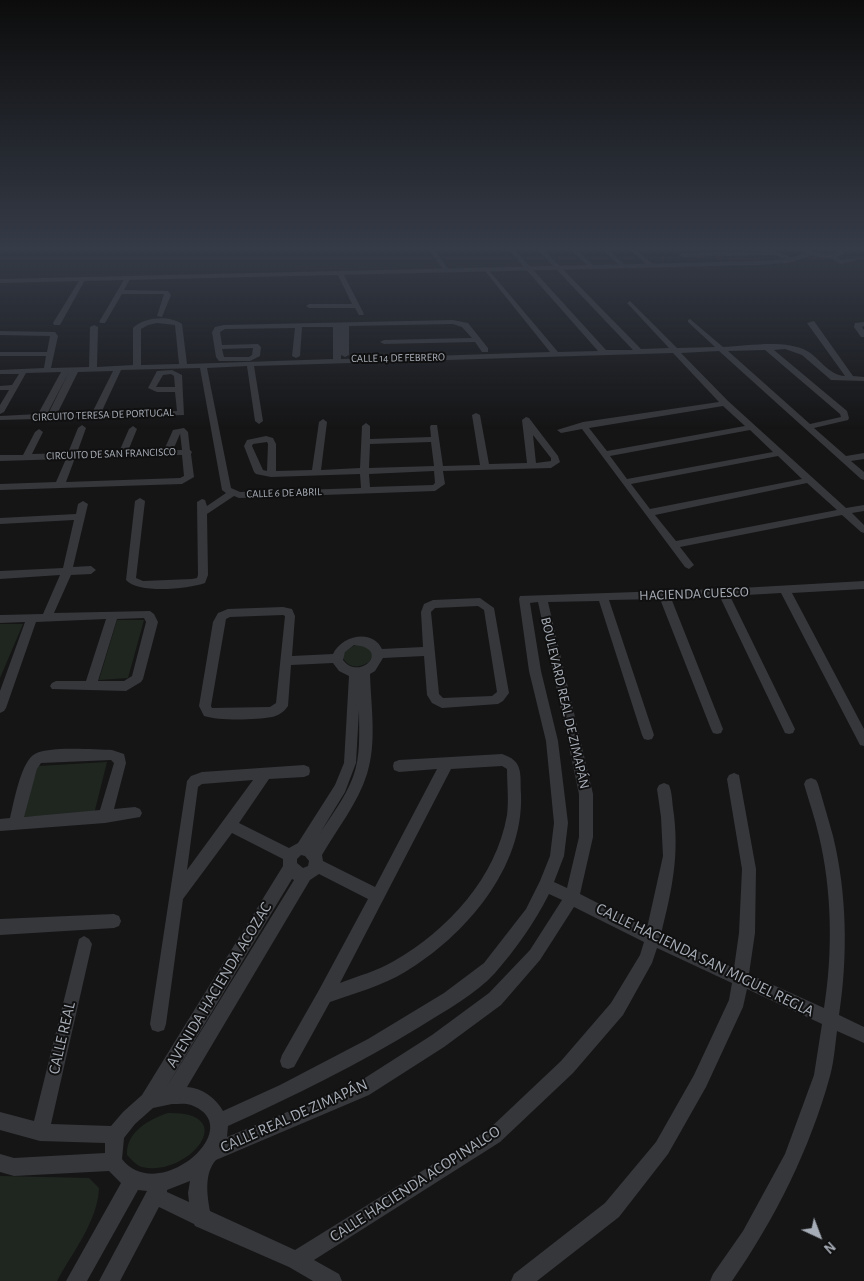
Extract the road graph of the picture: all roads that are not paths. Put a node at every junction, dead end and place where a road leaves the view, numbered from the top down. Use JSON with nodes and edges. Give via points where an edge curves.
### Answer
{"nodes":[{"id":1,"x":65,"y":310,"type":"edge"},
{"id":2,"x":110,"y":310,"type":"edge"},
{"id":3,"x":162,"y":310,"type":"edge"},
{"id":4,"x":358,"y":310,"type":"edge"},
{"id":5,"x":519,"y":310,"type":"edge"},
{"id":6,"x":565,"y":310,"type":"edge"},
{"id":7,"x":598,"y":310,"type":"edge"},
{"id":8,"x":636,"y":310,"type":"edge"},
{"id":9,"x":361,"y":314,"type":"dead end"},
{"id":10,"x":160,"y":316,"type":"dead end"},
{"id":11,"x":690,"y":321,"type":"dead end"},
{"id":12,"x":103,"y":322,"type":"dead end"},
{"id":13,"x":57,"y":323,"type":"dead end"},
{"id":14,"x":811,"y":323,"type":"dead end"},
{"id":15,"x":382,"y":324,"type":"junction"},
{"id":16,"x":861,"y":324,"type":"edge"},
{"id":17,"x":341,"y":325,"type":"junction"},
{"id":18,"x":299,"y":326,"type":"junction"},
{"id":19,"x":94,"y":327,"type":"dead end"},
{"id":20,"x":0,"y":333,"type":"edge"},
{"id":21,"x":864,"y":335,"type":"edge"},
{"id":22,"x":475,"y":340,"type":"junction"},
{"id":23,"x":384,"y":342,"type":"junction"},
{"id":24,"x":766,"y":347,"type":"junction"},
{"id":25,"x":219,"y":348,"type":"junction"},
{"id":26,"x":485,"y":350,"type":"dead end"},
{"id":27,"x":721,"y":351,"type":"junction"},
{"id":28,"x":639,"y":352,"type":"junction"},
{"id":29,"x":675,"y":352,"type":"junction"},
{"id":30,"x":384,"y":353,"type":"dead end"},
{"id":31,"x":604,"y":353,"type":"junction"},
{"id":32,"x":0,"y":354,"type":"edge"},
{"id":33,"x":50,"y":354,"type":"junction"},
{"id":34,"x":556,"y":355,"type":"junction"},
{"id":35,"x":296,"y":356,"type":"dead end"},
{"id":36,"x":341,"y":360,"type":"junction"},
{"id":37,"x":251,"y":361,"type":"junction"},
{"id":38,"x":183,"y":366,"type":"junction"},
{"id":39,"x":203,"y":366,"type":"junction"},
{"id":40,"x":118,"y":368,"type":"junction"},
{"id":41,"x":137,"y":368,"type":"junction"},
{"id":42,"x":93,"y":369,"type":"junction"},
{"id":43,"x":46,"y":370,"type":"junction"},
{"id":44,"x":66,"y":370,"type":"junction"},
{"id":45,"x":75,"y":370,"type":"junction"},
{"id":46,"x":24,"y":371,"type":"junction"},
{"id":47,"x":0,"y":372,"type":"edge"},
{"id":48,"x":851,"y":379,"type":"junction"},
{"id":49,"x":864,"y":379,"type":"edge"},
{"id":50,"x":14,"y":387,"type":"junction"},
{"id":51,"x":0,"y":388,"type":"edge"},
{"id":52,"x":178,"y":389,"type":"dead end"},
{"id":53,"x":726,"y":403,"type":"junction"},
{"id":54,"x":0,"y":412,"type":"edge"},
{"id":55,"x":476,"y":415,"type":"dead end"},
{"id":56,"x":95,"y":416,"type":"junction"},
{"id":57,"x":41,"y":417,"type":"junction"},
{"id":58,"x":51,"y":417,"type":"junction"},
{"id":59,"x":0,"y":418,"type":"edge"},
{"id":60,"x":259,"y":421,"type":"dead end"},
{"id":61,"x":323,"y":422,"type":"dead end"},
{"id":62,"x":366,"y":426,"type":"dead end"},
{"id":63,"x":434,"y":426,"type":"dead end"},
{"id":64,"x":583,"y":426,"type":"junction"},
{"id":65,"x":753,"y":427,"type":"junction"},
{"id":66,"x":808,"y":427,"type":"junction"},
{"id":67,"x":82,"y":428,"type":"dead end"},
{"id":68,"x":133,"y":429,"type":"dead end"},
{"id":69,"x":562,"y":430,"type":"dead end"},
{"id":70,"x":39,"y":432,"type":"dead end"},
{"id":71,"x":435,"y":439,"type":"junction"},
{"id":72,"x":365,"y":442,"type":"junction"},
{"id":73,"x":188,"y":452,"type":"junction"},
{"id":74,"x":167,"y":453,"type":"junction"},
{"id":75,"x":781,"y":453,"type":"junction"},
{"id":76,"x":122,"y":454,"type":"junction"},
{"id":77,"x":604,"y":454,"type":"junction"},
{"id":78,"x":72,"y":456,"type":"junction"},
{"id":79,"x":864,"y":456,"type":"edge"},
{"id":80,"x":26,"y":457,"type":"junction"},
{"id":81,"x":0,"y":458,"type":"edge"},
{"id":82,"x":845,"y":459,"type":"junction"},
{"id":83,"x":532,"y":465,"type":"junction"},
{"id":84,"x":485,"y":467,"type":"junction"},
{"id":85,"x":438,"y":468,"type":"junction"},
{"id":86,"x":364,"y":471,"type":"junction"},
{"id":87,"x":316,"y":473,"type":"junction"},
{"id":88,"x":270,"y":474,"type":"dead end"},
{"id":89,"x":864,"y":477,"type":"edge"},
{"id":90,"x":810,"y":480,"type":"junction"},
{"id":91,"x":625,"y":482,"type":"junction"},
{"id":92,"x":60,"y":485,"type":"junction"},
{"id":93,"x":0,"y":487,"type":"edge"},
{"id":94,"x":366,"y":490,"type":"junction"},
{"id":95,"x":232,"y":494,"type":"junction"},
{"id":96,"x":140,"y":501,"type":"dead end"},
{"id":97,"x":202,"y":502,"type":"dead end"},
{"id":98,"x":83,"y":504,"type":"dead end"},
{"id":99,"x":864,"y":508,"type":"edge"},
{"id":100,"x":648,"y":513,"type":"junction"},
{"id":101,"x":845,"y":513,"type":"junction"},
{"id":102,"x":201,"y":514,"type":"junction"},
{"id":103,"x":79,"y":518,"type":"junction"},
{"id":104,"x":0,"y":521,"type":"edge"},
{"id":105,"x":864,"y":530,"type":"edge"},
{"id":106,"x":673,"y":545,"type":"junction"},
{"id":107,"x":689,"y":565,"type":"dead end"},
{"id":108,"x":91,"y":570,"type":"dead end"},
{"id":109,"x":67,"y":571,"type":"junction"},
{"id":110,"x":0,"y":575,"type":"edge"},
{"id":111,"x":864,"y":585,"type":"edge"},
{"id":112,"x":784,"y":590,"type":"junction"},
{"id":113,"x":723,"y":593,"type":"junction"},
{"id":114,"x":664,"y":595,"type":"junction"},
{"id":115,"x":603,"y":597,"type":"junction"},
{"id":116,"x":542,"y":598,"type":"junction"},
{"id":117,"x":524,"y":599,"type":"joint"},
{"id":118,"x":113,"y":615,"type":"junction"},
{"id":119,"x":47,"y":617,"type":"junction"},
{"id":120,"x":32,"y":618,"type":"junction"},
{"id":121,"x":0,"y":619,"type":"edge"},
{"id":122,"x":429,"y":651,"type":"junction"},
{"id":123,"x":379,"y":654,"type":"junction"},
{"id":124,"x":337,"y":658,"type":"junction"},
{"id":125,"x":288,"y":661,"type":"junction"},
{"id":126,"x":359,"y":672,"type":"junction"},
{"id":127,"x":91,"y":685,"type":"junction"},
{"id":128,"x":56,"y":686,"type":"dead end"},
{"id":129,"x":3,"y":691,"type":"edge"},
{"id":130,"x":0,"y":708,"type":"edge"},
{"id":131,"x":716,"y":728,"type":"dead end"},
{"id":132,"x":789,"y":729,"type":"dead end"},
{"id":133,"x":648,"y":735,"type":"dead end"},
{"id":134,"x":864,"y":740,"type":"edge"},
{"id":135,"x":446,"y":765,"type":"junction"},
{"id":136,"x":399,"y":766,"type":"dead end"},
{"id":137,"x":304,"y":771,"type":"dead end"},
{"id":138,"x":264,"y":775,"type":"junction"},
{"id":139,"x":734,"y":779,"type":"dead end"},
{"id":140,"x":811,"y":784,"type":"dead end"},
{"id":141,"x":664,"y":789,"type":"dead end"},
{"id":142,"x":135,"y":813,"type":"dead end"},
{"id":143,"x":105,"y":817,"type":"junction"},
{"id":144,"x":15,"y":823,"type":"junction"},
{"id":145,"x":0,"y":825,"type":"edge"},
{"id":146,"x":230,"y":825,"type":"junction"},
{"id":147,"x":303,"y":861,"type":"junction"},
{"id":148,"x":546,"y":885,"type":"junction"},
{"id":149,"x":176,"y":896,"type":"junction"},
{"id":150,"x":378,"y":896,"type":"junction"},
{"id":151,"x":572,"y":896,"type":"junction"},
{"id":152,"x":114,"y":921,"type":"dead end"},
{"id":153,"x":0,"y":926,"type":"edge"},
{"id":154,"x":652,"y":938,"type":"junction"},
{"id":155,"x":84,"y":944,"type":"dead end"},
{"id":156,"x":741,"y":978,"type":"junction"},
{"id":157,"x":325,"y":996,"type":"junction"},
{"id":158,"x":831,"y":1020,"type":"junction"},
{"id":159,"x":158,"y":1024,"type":"dead end"},
{"id":160,"x":864,"y":1035,"type":"edge"},
{"id":161,"x":288,"y":1061,"type":"dead end"},
{"id":162,"x":172,"y":1095,"type":"junction"},
{"id":163,"x":148,"y":1101,"type":"junction"},
{"id":164,"x":0,"y":1121,"type":"edge"},
{"id":165,"x":220,"y":1121,"type":"junction"},
{"id":166,"x":40,"y":1132,"type":"junction"},
{"id":167,"x":115,"y":1135,"type":"junction"},
{"id":168,"x":206,"y":1158,"type":"junction"},
{"id":169,"x":113,"y":1162,"type":"junction"},
{"id":170,"x":0,"y":1163,"type":"edge"},
{"id":171,"x":134,"y":1179,"type":"junction"},
{"id":172,"x":158,"y":1189,"type":"junction"},
{"id":173,"x":202,"y":1219,"type":"junction"},
{"id":174,"x":296,"y":1260,"type":"junction"},
{"id":175,"x":76,"y":1281,"type":"edge"},
{"id":176,"x":109,"y":1281,"type":"edge"},
{"id":177,"x":332,"y":1281,"type":"edge"},
{"id":178,"x":521,"y":1281,"type":"edge"},
{"id":179,"x":720,"y":1281,"type":"edge"}],
"edges":[{"from":1,"to":13,"type":"street"},
{"from":2,"to":12,"type":"street"},
{"from":3,"to":10,"type":"street"},
{"from":4,"to":9,"type":"street"},
{"from":5,"to":34,"type":"street"},
{"from":6,"to":31,"type":"street"},
{"from":7,"to":28,"type":"street"},
{"from":8,"to":29,"type":"street"},
{"from":11,"to":27,"type":"street"},
{"from":14,"to":48,"type":"street"},
{"from":15,"to":17,"type":"street"},
{"from":15,"to":22,"type":"street","via":[[460,322]]},
{"from":15,"to":23,"type":"street"},
{"from":16,"to":21,"type":"street"},
{"from":17,"to":18,"type":"street"},
{"from":17,"to":36,"type":"street"},
{"from":18,"to":25,"type":"street","via":[[218,329]]},
{"from":18,"to":35,"type":"street"},
{"from":19,"to":42,"type":"street"},
{"from":20,"to":33,"type":"street","via":[[52,334]]},
{"from":22,"to":23,"type":"street"},
{"from":22,"to":26,"type":"street"},
{"from":23,"to":30,"type":"street"},
{"from":24,"to":27,"type":"street","name":"CALLE 14 DE FEBRERO"},
{"from":24,"to":48,"type":"street","name":"CALLE 14 DE FEBRERO","via":[[795,348],[834,378]]},
{"from":24,"to":66,"type":"street","via":[[844,413],[845,418],[837,422]]},
{"from":25,"to":37,"type":"street","via":[[222,359]]},
{"from":25,"to":37,"type":"street","via":[[255,346]]},
{"from":27,"to":29,"type":"street","name":"CALLE 14 DE FEBRERO"},
{"from":27,"to":66,"type":"street"},
{"from":28,"to":29,"type":"street","name":"CALLE 14 DE FEBRERO"},
{"from":28,"to":31,"type":"street","name":"CALLE 14 DE FEBRERO"},
{"from":29,"to":53,"type":"street"},
{"from":31,"to":34,"type":"street","name":"CALLE 14 DE FEBRERO"},
{"from":32,"to":33,"type":"street"},
{"from":33,"to":43,"type":"street"},
{"from":34,"to":36,"type":"street","name":"CALLE 14 DE FEBRERO"},
{"from":36,"to":37,"type":"street","name":"CALLE 14 DE FEBRERO"},
{"from":37,"to":39,"type":"street","name":"CALLE 14 DE FEBRERO"},
{"from":37,"to":60,"type":"street"},
{"from":38,"to":39,"type":"street","name":"CALLE 14 DE FEBRERO"},
{"from":38,"to":41,"type":"street","name":"CALLE 14 DE FEBRERO"},
{"from":38,"to":41,"type":"street","via":[[178,324],[170,322],[140,324],[137,328]]},
{"from":39,"to":95,"type":"street","name":"CALLE 6 DE ABRIL","via":[[227,490]]},
{"from":40,"to":41,"type":"street","name":"CALLE 14 DE FEBRERO"},
{"from":40,"to":42,"type":"street","name":"CALLE 14 DE FEBRERO"},
{"from":40,"to":56,"type":"street"},
{"from":42,"to":45,"type":"street","name":"CALLE 14 DE FEBRERO"},
{"from":43,"to":44,"type":"street","name":"CALLE 14 DE FEBRERO"},
{"from":43,"to":46,"type":"street","name":"CALLE 14 DE FEBRERO"},
{"from":44,"to":45,"type":"street","name":"CALLE 14 DE FEBRERO"},
{"from":44,"to":57,"type":"street"},
{"from":45,"to":58,"type":"street"},
{"from":46,"to":47,"type":"street","name":"CALLE 14 DE FEBRERO"},
{"from":46,"to":50,"type":"street"},
{"from":48,"to":49,"type":"street"},
{"from":50,"to":51,"type":"street"},
{"from":50,"to":54,"type":"street"},
{"from":52,"to":56,"type":"street","name":"CIRCUITO TERESA DE PORTUGAL","via":[[181,413]]},
{"from":53,"to":64,"type":"street"},
{"from":53,"to":65,"type":"street"},
{"from":55,"to":84,"type":"street"},
{"from":56,"to":58,"type":"street","name":"CIRCUITO TERESA DE PORTUGAL"},
{"from":57,"to":58,"type":"street","name":"CIRCUITO TERESA DE PORTUGAL"},
{"from":57,"to":59,"type":"street","name":"CIRCUITO TERESA DE PORTUGAL"},
{"from":61,"to":87,"type":"street"},
{"from":62,"to":72,"type":"street"},
{"from":63,"to":71,"type":"street"},
{"from":64,"to":69,"type":"street"},
{"from":64,"to":77,"type":"street"},
{"from":65,"to":75,"type":"street"},
{"from":65,"to":77,"type":"street"},
{"from":66,"to":82,"type":"street"},
{"from":67,"to":78,"type":"street"},
{"from":68,"to":76,"type":"street"},
{"from":70,"to":80,"type":"street"},
{"from":71,"to":72,"type":"street"},
{"from":71,"to":85,"type":"street"},
{"from":72,"to":86,"type":"street"},
{"from":73,"to":74,"type":"street","name":"CIRCUITO DE SAN FRANCISCO"},
{"from":73,"to":74,"type":"street","via":[[181,430],[176,432]]},
{"from":73,"to":92,"type":"street","name":"CIRCUITO DE SAN FRANCISCO","via":[[189,476],[182,481]]},
{"from":74,"to":76,"type":"street","name":"CIRCUITO DE SAN FRANCISCO"},
{"from":75,"to":90,"type":"street"},
{"from":75,"to":91,"type":"street"},
{"from":76,"to":78,"type":"street","name":"CIRCUITO DE SAN FRANCISCO"},
{"from":77,"to":91,"type":"street"},
{"from":78,"to":80,"type":"street","name":"CIRCUITO DE SAN FRANCISCO"},
{"from":78,"to":92,"type":"street"},
{"from":79,"to":82,"type":"street"},
{"from":80,"to":81,"type":"street","name":"CIRCUITO DE SAN FRANCISCO"},
{"from":82,"to":89,"type":"street"},
{"from":83,"to":83,"type":"street","via":[[529,447],[526,420],[556,462]]},
{"from":83,"to":84,"type":"street"},
{"from":84,"to":85,"type":"street"},
{"from":85,"to":86,"type":"street"},
{"from":85,"to":94,"type":"street","name":"CALLE 6 DE ABRIL","via":[[438,486],[435,488]]},
{"from":86,"to":87,"type":"street"},
{"from":86,"to":94,"type":"street"},
{"from":87,"to":88,"type":"street"},
{"from":90,"to":100,"type":"street"},
{"from":90,"to":101,"type":"street"},
{"from":91,"to":100,"type":"street"},
{"from":92,"to":93,"type":"street","name":"CIRCUITO DE SAN FRANCISCO"},
{"from":94,"to":95,"type":"street","name":"CALLE 6 DE ABRIL"},
{"from":95,"to":102,"type":"street"},
{"from":96,"to":102,"type":"street","via":[[131,580],[142,585],[201,580]]},
{"from":97,"to":102,"type":"street"},
{"from":98,"to":103,"type":"street"},
{"from":99,"to":101,"type":"street"},
{"from":100,"to":106,"type":"street"},
{"from":101,"to":105,"type":"street"},
{"from":101,"to":106,"type":"street"},
{"from":103,"to":104,"type":"street"},
{"from":103,"to":109,"type":"street"},
{"from":106,"to":107,"type":"street"},
{"from":108,"to":109,"type":"street"},
{"from":109,"to":110,"type":"street"},
{"from":109,"to":119,"type":"street"},
{"from":111,"to":112,"type":"street","name":"HACIENDA CUESCO"},
{"from":112,"to":113,"type":"street","name":"HACIENDA CUESCO"},
{"from":112,"to":134,"type":"street"},
{"from":113,"to":114,"type":"street","name":"HACIENDA CUESCO"},
{"from":113,"to":132,"type":"street"},
{"from":114,"to":115,"type":"street","name":"HACIENDA CUESCO"},
{"from":114,"to":131,"type":"street"},
{"from":115,"to":116,"type":"street","name":"HACIENDA CUESCO"},
{"from":115,"to":133,"type":"street"},
{"from":116,"to":117,"type":"street","name":"HACIENDA CUESCO"},
{"from":116,"to":151,"type":"street","name":"BOULEVARD REAL DE ZIMAPÁN","via":[[586,794],[586,837]]},
{"from":117,"to":148,"type":"street","name":"BOULEVARD REAL DE ZIMAPÁN","via":[[535,671],[552,741],[561,823],[557,856]]},
{"from":118,"to":119,"type":"street"},
{"from":118,"to":127,"type":"street"},
{"from":118,"to":127,"type":"street","via":[[146,614],[152,622],[137,679],[126,686]]},
{"from":119,"to":120,"type":"street"},
{"from":120,"to":121,"type":"street"},
{"from":120,"to":129,"type":"street"},
{"from":122,"to":122,"type":"street","via":[[432,695],[436,700],[494,701],[499,698],[502,693],[489,608],[485,604],[433,604],[428,607]]},
{"from":122,"to":123,"type":"street"},
{"from":123,"to":124,"type":"street","via":[[370,643],[352,641],[344,645]]},
{"from":123,"to":126,"type":"street","via":[[372,668]]},
{"from":124,"to":125,"type":"street"},
{"from":124,"to":126,"type":"street","via":[[346,670]]},
{"from":125,"to":125,"type":"street","via":[[280,709],[272,712],[208,712],[205,706],[222,616],[228,613],[288,612]]},
{"from":126,"to":147,"type":"street","name":"AVENIDA HACIENDA ACOZAC","via":[[364,758],[360,775],[352,793]]},
{"from":127,"to":128,"type":"street"},
{"from":129,"to":130,"type":"street"},
{"from":135,"to":136,"type":"street"},
{"from":135,"to":150,"type":"street"},
{"from":135,"to":157,"type":"street","via":[[502,760],[513,768],[513,817],[499,864],[477,901],[440,937],[398,968]]},
{"from":137,"to":138,"type":"street"},
{"from":138,"to":146,"type":"street"},
{"from":138,"to":149,"type":"street","via":[[196,780],[192,786]]},
{"from":139,"to":156,"type":"street","via":[[749,869],[747,933]]},
{"from":140,"to":158,"type":"street","via":[[826,837],[834,884],[837,942]]},
{"from":141,"to":154,"type":"street","name":"CALLE HACIENDA ACOPINALCO","via":[[670,856]]},
{"from":142,"to":143,"type":"street"},
{"from":143,"to":144,"type":"street"},
{"from":143,"to":144,"type":"street","via":[[119,758],[112,755],[46,756],[37,759],[31,767]]},
{"from":144,"to":145,"type":"street"},
{"from":146,"to":147,"type":"street"},
{"from":146,"to":149,"type":"street"},
{"from":147,"to":150,"type":"street"},
{"from":147,"to":162,"type":"street","name":"AVENIDA HACIENDA ACOZAC"},
{"from":147,"to":163,"type":"street","name":"AVENIDA HACIENDA ACOZAC"},
{"from":148,"to":151,"type":"street","name":"CALLE HACIENDA SAN MIGUEL REGLA"},
{"from":148,"to":165,"type":"street","name":"CALLE REAL DE ZIMAPÁN","via":[[531,914],[488,968],[450,999],[374,1045]]},
{"from":149,"to":159,"type":"street"},
{"from":150,"to":157,"type":"street"},
{"from":151,"to":154,"type":"street","name":"CALLE HACIENDA SAN MIGUEL REGLA"},
{"from":151,"to":168,"type":"street","name":"CALLE REAL DE ZIMAPÁN","via":[[535,955],[495,999],[438,1042],[363,1089]]},
{"from":152,"to":153,"type":"street"},
{"from":154,"to":156,"type":"street","name":"CALLE HACIENDA SAN MIGUEL REGLA"},
{"from":154,"to":174,"type":"street","name":"CALLE HACIENDA ACOPINALCO","via":[[647,958],[617,1009],[567,1067],[494,1136]]},
{"from":155,"to":166,"type":"street","name":"CALLE REAL"},
{"from":156,"to":158,"type":"street","name":"CALLE HACIENDA SAN MIGUEL REGLA"},
{"from":156,"to":178,"type":"street","via":[[737,1001],[700,1081],[662,1148],[612,1210]]},
{"from":157,"to":161,"type":"street"},
{"from":158,"to":160,"type":"street","name":"CALLE HACIENDA SAN MIGUEL REGLA"},
{"from":158,"to":179,"type":"street","via":[[822,1075],[792,1159],[750,1238]]},
{"from":162,"to":163,"type":"street"},
{"from":162,"to":165,"type":"street","via":[[193,1096],[210,1106]]},
{"from":163,"to":167,"type":"street"},
{"from":164,"to":166,"type":"street"},
{"from":165,"to":168,"type":"street","via":[[217,1140]]},
{"from":166,"to":167,"type":"street"},
{"from":167,"to":169,"type":"street"},
{"from":168,"to":172,"type":"street","via":[[186,1174]]},
{"from":168,"to":173,"type":"street","via":[[197,1193]]},
{"from":169,"to":170,"type":"street","via":[[14,1167]]},
{"from":169,"to":171,"type":"street","via":[[124,1175]]},
{"from":171,"to":172,"type":"street","via":[[156,1184]]},
{"from":171,"to":175,"type":"street"},
{"from":172,"to":173,"type":"street"},
{"from":172,"to":176,"type":"street"},
{"from":173,"to":174,"type":"street"},
{"from":174,"to":177,"type":"street"}]}
